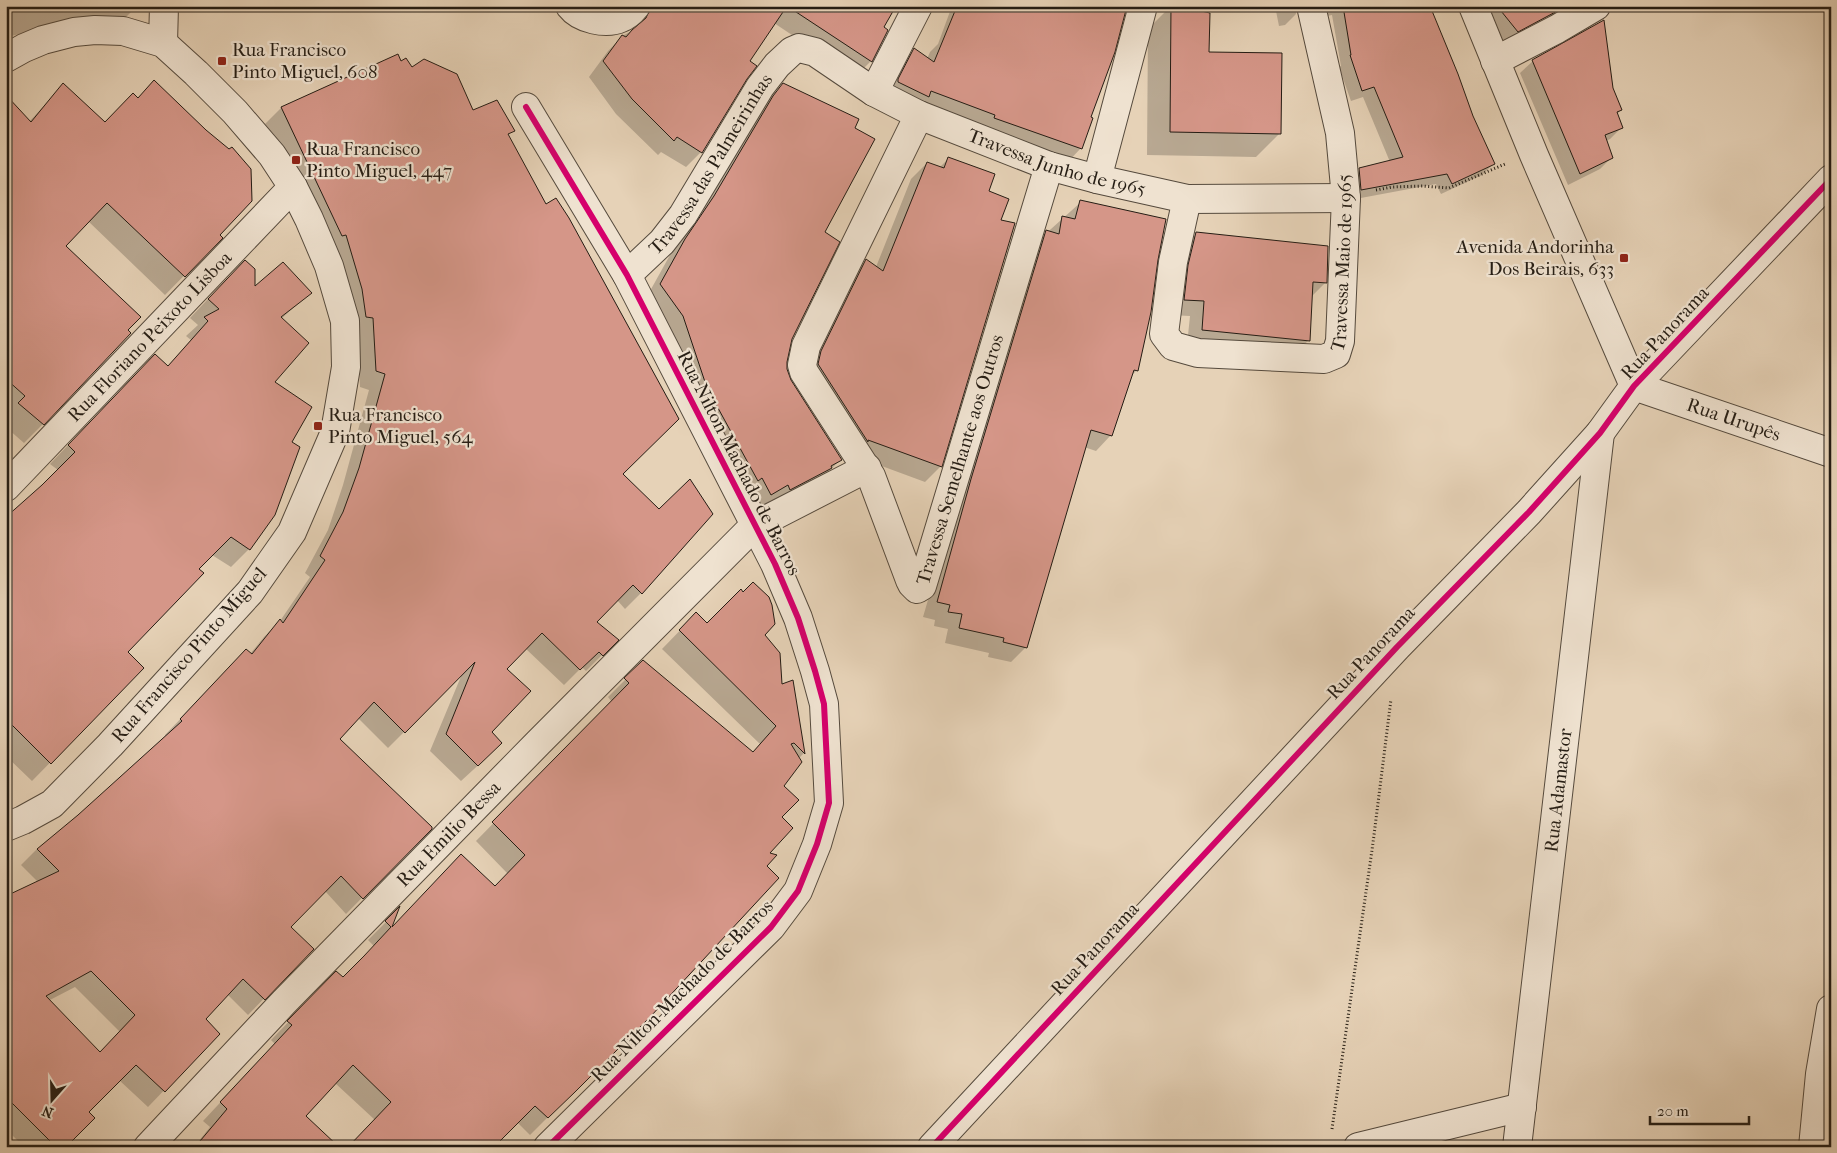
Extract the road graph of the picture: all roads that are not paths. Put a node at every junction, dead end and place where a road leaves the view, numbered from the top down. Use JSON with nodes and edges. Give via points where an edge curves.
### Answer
{"nodes":[{"id":1,"x":164,"y":6,"type":"edge"},
{"id":2,"x":570,"y":6,"type":"edge"},
{"id":3,"x":636,"y":6,"type":"edge"},
{"id":4,"x":918,"y":6,"type":"edge"},
{"id":5,"x":1143,"y":6,"type":"edge"},
{"id":6,"x":1311,"y":6,"type":"edge"},
{"id":7,"x":1473,"y":6,"type":"edge"},
{"id":8,"x":1596,"y":6,"type":"edge"},
{"id":9,"x":163,"y":43,"type":"junction"},
{"id":10,"x":792,"y":51,"type":"joint"},
{"id":11,"x":6,"y":58,"type":"edge"},
{"id":12,"x":1495,"y":61,"type":"junction"},
{"id":13,"x":874,"y":92,"type":"junction"},
{"id":14,"x":526,"y":107,"type":"dead end"},
{"id":15,"x":919,"y":116,"type":"junction"},
{"id":16,"x":1049,"y":166,"type":"junction"},
{"id":17,"x":1097,"y":179,"type":"junction"},
{"id":18,"x":1831,"y":179,"type":"edge"},
{"id":19,"x":293,"y":187,"type":"junction"},
{"id":20,"x":1346,"y":198,"type":"junction"},
{"id":21,"x":1187,"y":199,"type":"junction"},
{"id":22,"x":627,"y":275,"type":"junction"},
{"id":23,"x":1634,"y":386,"type":"junction"},
{"id":24,"x":1600,"y":433,"type":"junction"},
{"id":25,"x":1831,"y":453,"type":"edge"},
{"id":26,"x":867,"y":468,"type":"junction"},
{"id":27,"x":6,"y":487,"type":"edge"},
{"id":28,"x":754,"y":526,"type":"junction"},
{"id":29,"x":6,"y":827,"type":"edge"},
{"id":30,"x":1831,"y":1009,"type":"edge"},
{"id":31,"x":1825,"y":1069,"type":"edge"},
{"id":32,"x":1522,"y":1108,"type":"junction"},
{"id":33,"x":148,"y":1147,"type":"edge"},
{"id":34,"x":548,"y":1147,"type":"edge"},
{"id":35,"x":932,"y":1147,"type":"edge"},
{"id":36,"x":1358,"y":1147,"type":"edge"},
{"id":37,"x":1517,"y":1147,"type":"edge"},
{"id":38,"x":1813,"y":1147,"type":"edge"}],
"edges":[{"from":1,"to":9,"type":"street"},
{"from":2,"to":3,"type":"street","via":[[583,16],[604,20],[619,20]]},
{"from":4,"to":13,"type":"street"},
{"from":5,"to":17,"type":"street"},
{"from":6,"to":20,"type":"street","name":"Travessa Maio de 1965","via":[[1340,133]]},
{"from":7,"to":12,"type":"street"},
{"from":8,"to":12,"type":"street"},
{"from":9,"to":11,"type":"street","name":"Rua Francisco Pinto Miguel","via":[[123,32],[81,31],[43,40]]},
{"from":9,"to":19,"type":"street","name":"Rua Francisco Pinto Miguel","via":[[235,112],[272,155]]},
{"from":10,"to":13,"type":"street","name":"Travessa Junho de 1965","via":[[803,48],[816,52]]},
{"from":10,"to":22,"type":"street","name":"Travessa das Palmeirinhas","via":[[760,87],[683,215],[662,242]]},
{"from":12,"to":23,"type":"street"},
{"from":13,"to":15,"type":"street","name":"Travessa Junho de 1965"},
{"from":14,"to":22,"type":"street","name":"Rua Nilton Machado de Barros"},
{"from":15,"to":16,"type":"street","name":"Travessa Junho de 1965"},
{"from":15,"to":26,"type":"street","name":"Travessa Semelhante aos Outros","via":[[806,346],[802,365]]},
{"from":16,"to":17,"type":"street","name":"Travessa Junho de 1965"},
{"from":16,"to":26,"type":"street","name":"Travessa Semelhante aos Outros","via":[[919,589],[912,584]]},
{"from":17,"to":21,"type":"street","name":"Travessa Junho de 1965"},
{"from":18,"to":23,"type":"street","name":"Rua Panorama"},
{"from":19,"to":27,"type":"street","name":"Rua Floriano Peixoto Lisboa"},
{"from":19,"to":29,"type":"street","name":"Rua Francisco Pinto Miguel","via":[[329,266],[345,321],[346,367],[335,432],[292,532],[250,592],[104,752],[52,804]]},
{"from":20,"to":21,"type":"street","name":"Travessa Junho de 1965"},
{"from":20,"to":21,"type":"street","name":"Travessa Maio de 1965","via":[[1340,341],[1336,354],[1324,359],[1198,353],[1174,346],[1168,340],[1164,334],[1172,271]]},
{"from":22,"to":28,"type":"street","name":"Rua Nilton Machado de Barros"},
{"from":23,"to":24,"type":"street","name":"Rua Panorama"},
{"from":23,"to":25,"type":"street","name":"Rua Urupês"},
{"from":24,"to":32,"type":"street","name":"Rua Adamastor"},
{"from":24,"to":35,"type":"street","name":"Rua Panorama"},
{"from":26,"to":28,"type":"street","name":"Rua Emilio Bessa"},
{"from":28,"to":33,"type":"street","name":"Rua Emilio Bessa","via":[[298,988]]},
{"from":28,"to":34,"type":"street","name":"Rua Nilton Machado de Barros","via":[[775,564],[798,618],[824,704],[829,803],[817,844],[798,891],[771,927]]},
{"from":30,"to":31,"type":"street"},
{"from":31,"to":38,"type":"street"},
{"from":32,"to":36,"type":"street"},
{"from":32,"to":37,"type":"street","name":"Rua Adamastor"}]}
